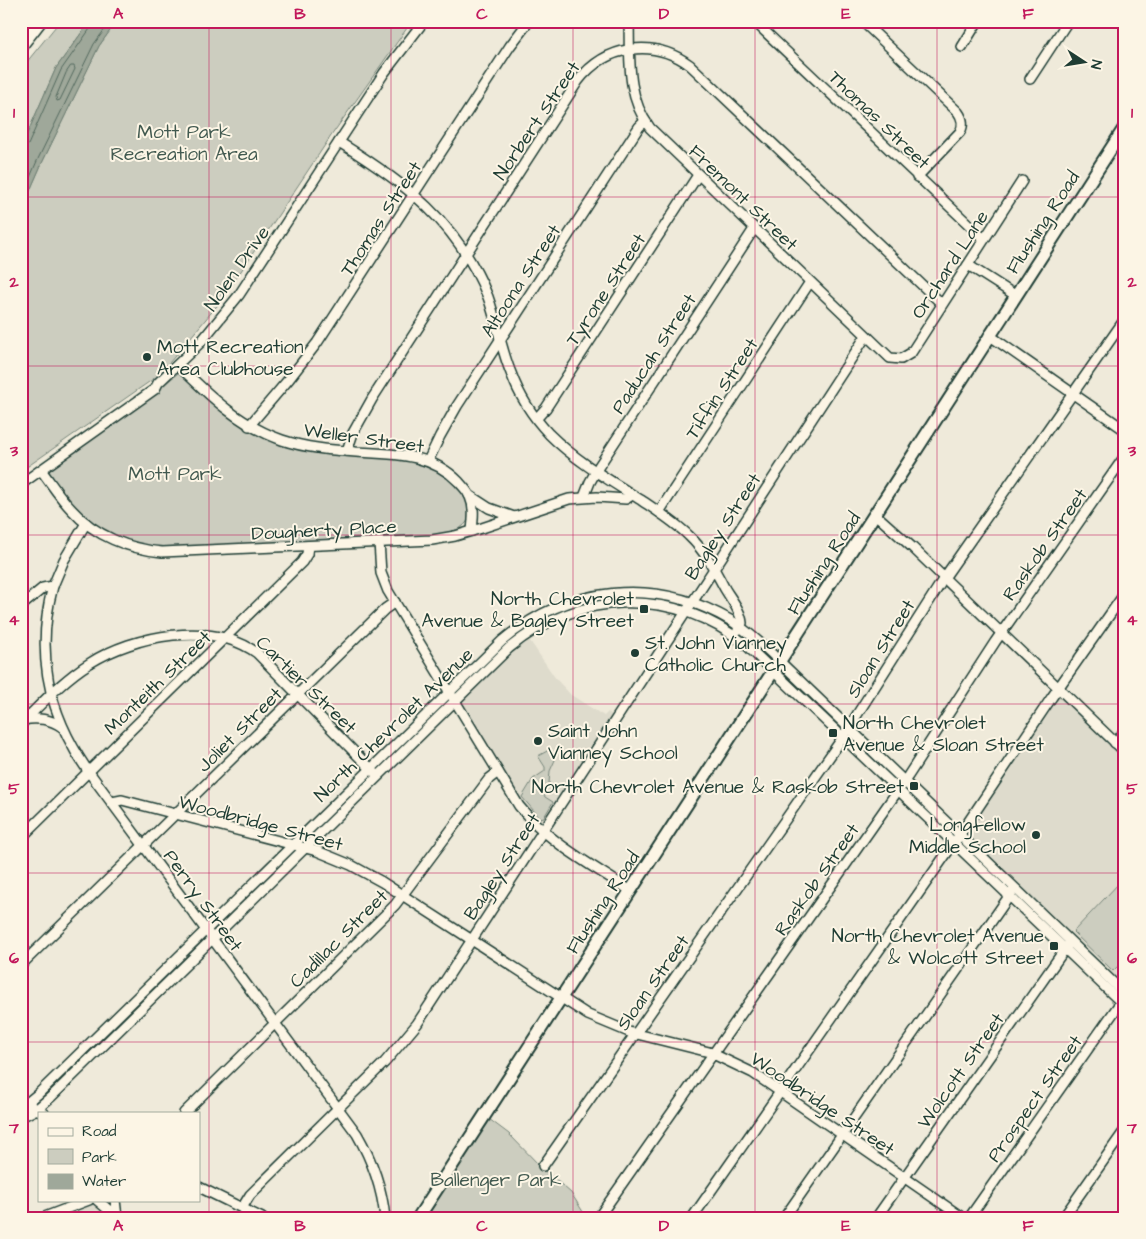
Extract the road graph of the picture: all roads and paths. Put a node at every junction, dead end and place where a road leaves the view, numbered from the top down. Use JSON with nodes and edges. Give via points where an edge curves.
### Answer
{"nodes":[{"id":1,"x":42,"y":21,"type":"edge"},
{"id":2,"x":424,"y":21,"type":"edge"},
{"id":3,"x":529,"y":21,"type":"edge"},
{"id":4,"x":629,"y":21,"type":"edge"},
{"id":5,"x":754,"y":21,"type":"edge"},
{"id":6,"x":862,"y":21,"type":"edge"},
{"id":7,"x":978,"y":21,"type":"edge"},
{"id":8,"x":1068,"y":21,"type":"edge"},
{"id":9,"x":21,"y":23,"type":"edge"},
{"id":10,"x":33,"y":32,"type":"junction"},
{"id":11,"x":962,"y":47,"type":"dead end"},
{"id":12,"x":21,"y":48,"type":"edge"},
{"id":13,"x":630,"y":48,"type":"junction"},
{"id":14,"x":1030,"y":79,"type":"dead end"},
{"id":15,"x":645,"y":121,"type":"junction"},
{"id":16,"x":1125,"y":127,"type":"edge"},
{"id":17,"x":339,"y":142,"type":"junction"},
{"id":18,"x":698,"y":175,"type":"junction"},
{"id":19,"x":917,"y":177,"type":"junction"},
{"id":20,"x":1022,"y":181,"type":"dead end"},
{"id":21,"x":414,"y":194,"type":"junction"},
{"id":22,"x":754,"y":229,"type":"junction"},
{"id":23,"x":984,"y":239,"type":"junction"},
{"id":24,"x":465,"y":254,"type":"junction"},
{"id":25,"x":968,"y":265,"type":"junction"},
{"id":26,"x":810,"y":282,"type":"junction"},
{"id":27,"x":1015,"y":295,"type":"junction"},
{"id":28,"x":942,"y":304,"type":"junction"},
{"id":29,"x":1125,"y":319,"type":"edge"},
{"id":30,"x":989,"y":335,"type":"junction"},
{"id":31,"x":866,"y":336,"type":"junction"},
{"id":32,"x":500,"y":339,"type":"junction"},
{"id":33,"x":899,"y":360,"type":"joint"},
{"id":34,"x":178,"y":365,"type":"junction"},
{"id":35,"x":1073,"y":393,"type":"junction"},
{"id":36,"x":537,"y":418,"type":"junction"},
{"id":37,"x":249,"y":426,"type":"junction"},
{"id":38,"x":1125,"y":430,"type":"edge"},
{"id":39,"x":347,"y":451,"type":"junction"},
{"id":40,"x":1125,"y":456,"type":"edge"},
{"id":41,"x":428,"y":461,"type":"junction"},
{"id":42,"x":41,"y":470,"type":"junction"},
{"id":43,"x":596,"y":471,"type":"junction"},
{"id":44,"x":21,"y":484,"type":"edge"},
{"id":45,"x":469,"y":495,"type":"junction"},
{"id":46,"x":632,"y":495,"type":"junction"},
{"id":47,"x":584,"y":497,"type":"junction"},
{"id":48,"x":659,"y":512,"type":"junction"},
{"id":49,"x":875,"y":514,"type":"junction"},
{"id":50,"x":514,"y":517,"type":"junction"},
{"id":51,"x":86,"y":524,"type":"junction"},
{"id":52,"x":472,"y":531,"type":"junction"},
{"id":53,"x":379,"y":542,"type":"junction"},
{"id":54,"x":308,"y":546,"type":"junction"},
{"id":55,"x":714,"y":568,"type":"junction"},
{"id":56,"x":944,"y":578,"type":"junction"},
{"id":57,"x":53,"y":586,"type":"junction"},
{"id":58,"x":1125,"y":594,"type":"edge"},
{"id":59,"x":395,"y":602,"type":"junction"},
{"id":60,"x":692,"y":603,"type":"junction"},
{"id":61,"x":21,"y":606,"type":"edge"},
{"id":62,"x":551,"y":609,"type":"junction"},
{"id":63,"x":686,"y":611,"type":"junction"},
{"id":64,"x":556,"y":618,"type":"junction"},
{"id":65,"x":740,"y":627,"type":"junction"},
{"id":66,"x":1001,"y":633,"type":"junction"},
{"id":67,"x":734,"y":636,"type":"junction"},
{"id":68,"x":225,"y":638,"type":"junction"},
{"id":69,"x":777,"y":666,"type":"junction"},
{"id":70,"x":1058,"y":688,"type":"junction"},
{"id":71,"x":449,"y":692,"type":"junction"},
{"id":72,"x":298,"y":694,"type":"junction"},
{"id":73,"x":51,"y":695,"type":"junction"},
{"id":74,"x":455,"y":701,"type":"junction"},
{"id":75,"x":23,"y":722,"type":"edge"},
{"id":76,"x":62,"y":727,"type":"junction"},
{"id":77,"x":1125,"y":731,"type":"edge"},
{"id":78,"x":846,"y":733,"type":"junction"},
{"id":79,"x":1116,"y":743,"type":"junction"},
{"id":80,"x":1125,"y":752,"type":"edge"},
{"id":81,"x":371,"y":768,"type":"junction"},
{"id":82,"x":89,"y":771,"type":"junction"},
{"id":83,"x":498,"y":772,"type":"junction"},
{"id":84,"x":378,"y":776,"type":"junction"},
{"id":85,"x":901,"y":786,"type":"junction"},
{"id":86,"x":112,"y":802,"type":"junction"},
{"id":87,"x":175,"y":815,"type":"junction"},
{"id":88,"x":543,"y":831,"type":"junction"},
{"id":89,"x":21,"y":838,"type":"edge"},
{"id":90,"x":957,"y":839,"type":"junction"},
{"id":91,"x":293,"y":844,"type":"junction"},
{"id":92,"x":144,"y":845,"type":"junction"},
{"id":93,"x":305,"y":848,"type":"junction"},
{"id":94,"x":631,"y":891,"type":"junction"},
{"id":95,"x":1012,"y":892,"type":"junction"},
{"id":96,"x":403,"y":895,"type":"junction"},
{"id":97,"x":206,"y":930,"type":"junction"},
{"id":98,"x":212,"y":938,"type":"junction"},
{"id":99,"x":472,"y":940,"type":"junction"},
{"id":100,"x":1067,"y":945,"type":"junction"},
{"id":101,"x":21,"y":965,"type":"edge"},
{"id":102,"x":561,"y":998,"type":"junction"},
{"id":103,"x":1124,"y":1000,"type":"edge"},
{"id":104,"x":121,"y":1013,"type":"junction"},
{"id":105,"x":128,"y":1021,"type":"junction"},
{"id":106,"x":275,"y":1023,"type":"junction"},
{"id":107,"x":635,"y":1034,"type":"junction"},
{"id":108,"x":714,"y":1054,"type":"junction"},
{"id":109,"x":780,"y":1091,"type":"junction"},
{"id":110,"x":23,"y":1104,"type":"edge"},
{"id":111,"x":338,"y":1108,"type":"junction"},
{"id":112,"x":41,"y":1111,"type":"edge"},
{"id":113,"x":185,"y":1112,"type":"edge"},
{"id":114,"x":21,"y":1117,"type":"edge"},
{"id":115,"x":1125,"y":1130,"type":"edge"},
{"id":116,"x":843,"y":1134,"type":"junction"},
{"id":117,"x":543,"y":1166,"type":"dead end"},
{"id":118,"x":904,"y":1178,"type":"junction"},
{"id":119,"x":200,"y":1187,"type":"edge"},
{"id":120,"x":84,"y":1202,"type":"edge"},
{"id":121,"x":99,"y":1202,"type":"edge"},
{"id":122,"x":115,"y":1202,"type":"edge"},
{"id":123,"x":242,"y":1208,"type":"junction"},
{"id":124,"x":118,"y":1217,"type":"edge"},
{"id":125,"x":42,"y":1218,"type":"edge"},
{"id":126,"x":262,"y":1218,"type":"edge"},
{"id":127,"x":385,"y":1218,"type":"edge"},
{"id":128,"x":418,"y":1218,"type":"edge"},
{"id":129,"x":598,"y":1218,"type":"edge"},
{"id":130,"x":692,"y":1218,"type":"edge"},
{"id":131,"x":784,"y":1218,"type":"edge"},
{"id":132,"x":876,"y":1218,"type":"edge"},
{"id":133,"x":962,"y":1218,"type":"edge"},
{"id":134,"x":969,"y":1218,"type":"edge"},
{"id":135,"x":1063,"y":1218,"type":"edge"}],
"edges":[{"from":1,"to":10,"type":"street"},
{"from":2,"to":17,"type":"street","name":"Nolen Drive","via":[[395,57]]},
{"from":3,"to":21,"type":"street","name":"Thomas Street"},
{"from":4,"to":13,"type":"street","name":"Fremont Street"},
{"from":5,"to":19,"type":"street","name":"Thomas Street"},
{"from":6,"to":19,"type":"street","via":[[966,123]]},
{"from":7,"to":11,"type":"street"},
{"from":8,"to":14,"type":"street"},
{"from":9,"to":10,"type":"street"},
{"from":10,"to":12,"type":"street"},
{"from":13,"to":15,"type":"street","name":"Fremont Street","via":[[632,87]]},
{"from":13,"to":24,"type":"street","name":"Norbert Street","via":[[601,60],[581,78]]},
{"from":13,"to":28,"type":"street","name":"Norbert Street","via":[[662,50],[690,65]]},
{"from":15,"to":18,"type":"street","name":"Fremont Street"},
{"from":15,"to":32,"type":"street","name":"Altoona Street"},
{"from":16,"to":27,"type":"main road","name":"Flushing Road"},
{"from":17,"to":21,"type":"street"},
{"from":17,"to":34,"type":"street","name":"Nolen Drive","via":[[244,287],[212,330]]},
{"from":18,"to":22,"type":"street","name":"Fremont Street"},
{"from":18,"to":36,"type":"street","name":"Tyrone Street"},
{"from":19,"to":23,"type":"street","name":"Thomas Street"},
{"from":20,"to":23,"type":"street","name":"Orchard Lane"},
{"from":21,"to":24,"type":"street","via":[[441,221]]},
{"from":21,"to":37,"type":"street","name":"Thomas Street","via":[[314,347]]},
{"from":22,"to":26,"type":"street","name":"Fremont Street"},
{"from":22,"to":43,"type":"street","name":"Paducah Street"},
{"from":23,"to":25,"type":"street","name":"Orchard Lane"},
{"from":24,"to":32,"type":"street","via":[[487,297]]},
{"from":24,"to":39,"type":"street","name":"Norbert Street","via":[[368,404]]},
{"from":25,"to":27,"type":"street"},
{"from":25,"to":28,"type":"street","name":"Orchard Lane"},
{"from":26,"to":31,"type":"street","name":"Fremont Street"},
{"from":26,"to":48,"type":"street","name":"Tiffin Street"},
{"from":27,"to":30,"type":"main road","name":"Flushing Road"},
{"from":28,"to":33,"type":"street","name":"Orchard Lane","via":[[911,353]]},
{"from":29,"to":35,"type":"street","name":"Sloan Street"},
{"from":30,"to":35,"type":"street"},
{"from":30,"to":49,"type":"main road","name":"Flushing Road"},
{"from":31,"to":33,"type":"street","name":"Fremont Street","via":[[889,357]]},
{"from":31,"to":55,"type":"street","name":"Bagley Street"},
{"from":32,"to":36,"type":"street","via":[[514,379]]},
{"from":32,"to":41,"type":"street","name":"Altoona Street","via":[[453,411]]},
{"from":34,"to":37,"type":"street","name":"Weller Street","via":[[221,406]]},
{"from":34,"to":42,"type":"street","name":"Nolen Drive","via":[[155,389]]},
{"from":35,"to":38,"type":"street"},
{"from":35,"to":56,"type":"street","name":"Sloan Street"},
{"from":36,"to":43,"type":"street","via":[[563,447]]},
{"from":37,"to":39,"type":"street","name":"Weller Street","via":[[293,443]]},
{"from":39,"to":41,"type":"street","name":"Weller Street","via":[[402,455]]},
{"from":40,"to":66,"type":"street","name":"Raskob Street"},
{"from":41,"to":45,"type":"street","name":"Weller Street","via":[[449,473]]},
{"from":42,"to":44,"type":"street","name":"Nolen Drive"},
{"from":42,"to":51,"type":"street","name":"Dougherty Place","via":[[71,510]]},
{"from":43,"to":46,"type":"street"},
{"from":43,"to":47,"type":"street","name":"Paducah Street"},
{"from":45,"to":50,"type":"street","name":"Weller Street","via":[[489,508]]},
{"from":45,"to":52,"type":"street","via":[[473,509]]},
{"from":46,"to":47,"type":"street","name":"Dougherty Place","via":[[626,499]]},
{"from":46,"to":48,"type":"street"},
{"from":47,"to":50,"type":"street","name":"Dougherty Place"},
{"from":48,"to":55,"type":"street","via":[[690,536]]},
{"from":49,"to":56,"type":"street"},
{"from":49,"to":69,"type":"main road","name":"Flushing Road"},
{"from":50,"to":52,"type":"street","name":"Dougherty Place"},
{"from":51,"to":54,"type":"street","name":"Dougherty Place","via":[[121,543],[156,551]]},
{"from":51,"to":57,"type":"street","name":"Perry Street","via":[[64,560]]},
{"from":52,"to":53,"type":"street","name":"Dougherty Place","via":[[432,540]]},
{"from":53,"to":54,"type":"street","name":"Dougherty Place"},
{"from":53,"to":59,"type":"street","via":[[382,578]]},
{"from":54,"to":68,"type":"street","name":"Monteith Street","via":[[304,560]]},
{"from":55,"to":60,"type":"street","name":"Bagley Street"},
{"from":55,"to":65,"type":"street","via":[[741,618]]},
{"from":56,"to":66,"type":"street"},
{"from":56,"to":78,"type":"street","name":"Sloan Street"},
{"from":57,"to":61,"type":"street","via":[[43,588]]},
{"from":57,"to":73,"type":"street","name":"Perry Street","via":[[44,647]]},
{"from":58,"to":70,"type":"street"},
{"from":59,"to":71,"type":"street"},
{"from":59,"to":72,"type":"street","name":"Joliet Street"},
{"from":60,"to":62,"type":"street","name":"North Chevrolet Avenue","via":[[665,596],[620,592],[583,598]]},
{"from":60,"to":63,"type":"street","name":"Bagley Street"},
{"from":60,"to":65,"type":"street","name":"North Chevrolet Avenue"},
{"from":62,"to":64,"type":"street"},
{"from":62,"to":71,"type":"street","name":"North Chevrolet Avenue","via":[[509,635]]},
{"from":63,"to":64,"type":"street","name":"North Chevrolet Avenue","via":[[654,604],[621,603],[589,607]]},
{"from":63,"to":67,"type":"street","name":"North Chevrolet Avenue"},
{"from":63,"to":88,"type":"street","name":"Bagley Street"},
{"from":64,"to":74,"type":"street","name":"North Chevrolet Avenue","via":[[516,643]]},
{"from":65,"to":67,"type":"street"},
{"from":65,"to":69,"type":"street","name":"North Chevrolet Avenue"},
{"from":66,"to":70,"type":"street"},
{"from":66,"to":85,"type":"street","name":"Raskob Street"},
{"from":67,"to":69,"type":"street","name":"North Chevrolet Avenue"},
{"from":68,"to":72,"type":"street","name":"Cartier Street","via":[[254,650]]},
{"from":68,"to":73,"type":"street","name":"Cartier Street","via":[[184,634],[131,644],[90,663]]},
{"from":68,"to":82,"type":"street","name":"Monteith Street"},
{"from":69,"to":78,"type":"street","name":"North Chevrolet Avenue"},
{"from":69,"to":94,"type":"main road","name":"Flushing Road"},
{"from":70,"to":79,"type":"street"},
{"from":70,"to":90,"type":"street"},
{"from":71,"to":74,"type":"street"},
{"from":71,"to":81,"type":"street","name":"North Chevrolet Avenue"},
{"from":72,"to":81,"type":"street","name":"Cartier Street"},
{"from":72,"to":87,"type":"street","name":"Joliet Street"},
{"from":73,"to":75,"type":"street","name":"Cartier Street"},
{"from":73,"to":76,"type":"street","name":"Perry Street"},
{"from":74,"to":83,"type":"street"},
{"from":74,"to":84,"type":"street","name":"North Chevrolet Avenue"},
{"from":75,"to":76,"type":"street","via":[[42,719]]},
{"from":76,"to":82,"type":"street","name":"Perry Street"},
{"from":77,"to":79,"type":"street"},
{"from":78,"to":85,"type":"street","name":"North Chevrolet Avenue"},
{"from":78,"to":107,"type":"street","name":"Sloan Street"},
{"from":79,"to":80,"type":"street"},
{"from":81,"to":84,"type":"street","name":"Cartier Street"},
{"from":81,"to":91,"type":"street","name":"North Chevrolet Avenue"},
{"from":82,"to":86,"type":"street","name":"Perry Street"},
{"from":82,"to":89,"type":"street","name":"Monteith Street"},
{"from":83,"to":88,"type":"street","via":[[519,806]]},
{"from":83,"to":96,"type":"street","name":"Cadillac Street","via":[[490,778]]},
{"from":84,"to":93,"type":"street","name":"North Chevrolet Avenue"},
{"from":85,"to":90,"type":"street","name":"North Chevrolet Avenue"},
{"from":85,"to":108,"type":"street","name":"Raskob Street"},
{"from":86,"to":87,"type":"street","name":"Woodbridge Street","via":[[122,800]]},
{"from":86,"to":92,"type":"street","name":"Perry Street"},
{"from":87,"to":91,"type":"street","name":"Woodbridge Street"},
{"from":87,"to":92,"type":"street","name":"Joliet Street"},
{"from":88,"to":94,"type":"street"},
{"from":88,"to":99,"type":"street","name":"Bagley Street"},
{"from":90,"to":95,"type":"street","name":"North Chevrolet Avenue"},
{"from":90,"to":109,"type":"street"},
{"from":91,"to":93,"type":"street","name":"Woodbridge Street"},
{"from":91,"to":97,"type":"street","name":"North Chevrolet Avenue"},
{"from":92,"to":97,"type":"street","name":"Perry Street"},
{"from":92,"to":101,"type":"street","name":"Joliet Street"},
{"from":93,"to":96,"type":"street","name":"Woodbridge Street","via":[[358,868]]},
{"from":93,"to":98,"type":"street","name":"North Chevrolet Avenue"},
{"from":94,"to":102,"type":"main road","name":"Flushing Road"},
{"from":95,"to":100,"type":"street","name":"North Chevrolet Avenue"},
{"from":95,"to":116,"type":"street"},
{"from":96,"to":99,"type":"street","name":"Woodbridge Street"},
{"from":96,"to":106,"type":"street","name":"Cadillac Street"},
{"from":97,"to":98,"type":"street","name":"Perry Street"},
{"from":97,"to":104,"type":"street","name":"North Chevrolet Avenue"},
{"from":98,"to":105,"type":"street","name":"North Chevrolet Avenue"},
{"from":98,"to":106,"type":"street","name":"Perry Street"},
{"from":99,"to":102,"type":"street","name":"Woodbridge Street"},
{"from":99,"to":111,"type":"street","name":"Bagley Street","via":[[405,1040]]},
{"from":100,"to":103,"type":"street","name":"North Chevrolet Avenue"},
{"from":100,"to":118,"type":"street","name":"Wolcott Street"},
{"from":102,"to":107,"type":"street","name":"Woodbridge Street","via":[[600,1021]]},
{"from":102,"to":128,"type":"main road","name":"Flushing Road"},
{"from":103,"to":134,"type":"street","name":"Prospect Street"},
{"from":104,"to":105,"type":"street"},
{"from":104,"to":110,"type":"street","name":"North Chevrolet Avenue"},
{"from":105,"to":112,"type":"street","name":"North Chevrolet Avenue"},
{"from":106,"to":111,"type":"street","name":"Perry Street"},
{"from":106,"to":113,"type":"street","name":"Cadillac Street"},
{"from":107,"to":108,"type":"street","name":"Woodbridge Street"},
{"from":107,"to":117,"type":"street","name":"Sloan Street"},
{"from":108,"to":109,"type":"street","name":"Woodbridge Street","via":[[743,1067]]},
{"from":108,"to":129,"type":"street","name":"Raskob Street"},
{"from":109,"to":116,"type":"street","name":"Woodbridge Street"},
{"from":109,"to":130,"type":"street"},
{"from":110,"to":112,"type":"street"},
{"from":111,"to":123,"type":"street","name":"Bagley Street","via":[[250,1195]]},
{"from":111,"to":127,"type":"street","name":"Perry Street","via":[[369,1156]]},
{"from":112,"to":114,"type":"street","name":"North Chevrolet Avenue"},
{"from":115,"to":135,"type":"street"},
{"from":116,"to":118,"type":"street","name":"Woodbridge Street"},
{"from":116,"to":131,"type":"street"},
{"from":118,"to":132,"type":"street","name":"Wolcott Street"},
{"from":118,"to":133,"type":"street","name":"Woodbridge Street"},
{"from":119,"to":123,"type":"street"},
{"from":120,"to":125,"type":"street"},
{"from":121,"to":124,"type":"street"},
{"from":122,"to":124,"type":"street"},
{"from":123,"to":126,"type":"street"}]}
